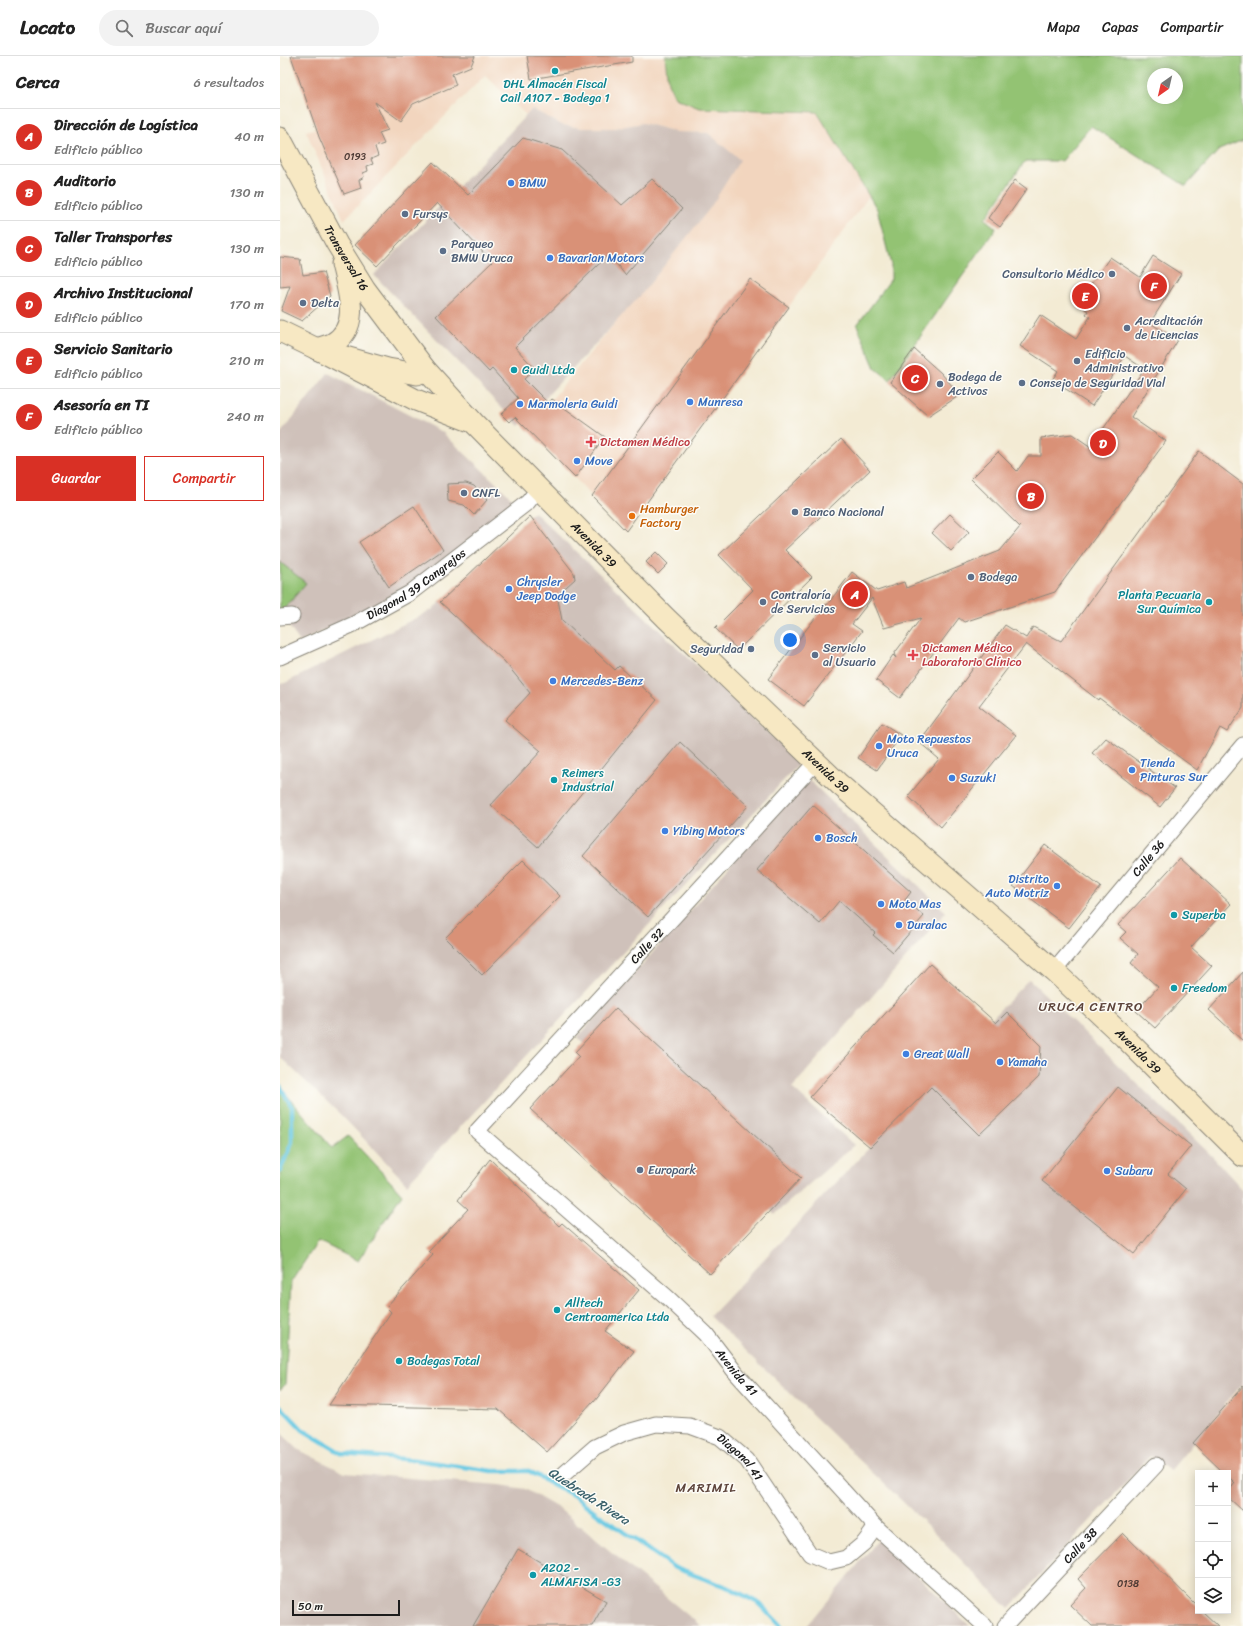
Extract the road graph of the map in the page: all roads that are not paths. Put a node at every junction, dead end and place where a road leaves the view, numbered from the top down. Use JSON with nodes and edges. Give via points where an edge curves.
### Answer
{"nodes":[{"id":1,"x":280,"y":138,"type":"edge"},
{"id":2,"x":337,"y":244,"type":"junction"},
{"id":3,"x":280,"y":330,"type":"edge"},
{"id":4,"x":317,"y":349,"type":"junction"},
{"id":5,"x":425,"y":369,"type":"junction"},
{"id":6,"x":474,"y":423,"type":"junction"},
{"id":7,"x":538,"y":489,"type":"junction"},
{"id":8,"x":280,"y":657,"type":"edge"},
{"id":9,"x":1243,"y":745,"type":"edge"},
{"id":10,"x":816,"y":762,"type":"junction"},
{"id":11,"x":1054,"y":971,"type":"junction"},
{"id":12,"x":477,"y":1131,"type":"joint"},
{"id":13,"x":1243,"y":1156,"type":"edge"},
{"id":14,"x":1156,"y":1465,"type":"dead end"},
{"id":15,"x":564,"y":1474,"type":"dead end"},
{"id":16,"x":876,"y":1527,"type":"junction"},
{"id":17,"x":985,"y":1626,"type":"edge"},
{"id":18,"x":1005,"y":1626,"type":"edge"}],
"edges":[{"from":1,"to":2,"type":"main road","name":"Transversal 16"},
{"from":2,"to":4,"type":"main road","via":[[351,301],[351,317],[344,332],[332,343]]},
{"from":2,"to":5,"type":"main road","name":"Transversal 16","via":[[365,289]]},
{"from":3,"to":4,"type":"main road"},
{"from":4,"to":5,"type":"main road","via":[[388,369],[417,374]]},
{"from":4,"to":6,"type":"main road","via":[[416,400]]},
{"from":5,"to":6,"type":"main road","name":"Avenida 39"},
{"from":6,"to":7,"type":"main road","name":"Avenida 39"},
{"from":7,"to":8,"type":"street","name":"Diagonal 39 Cangrejos","via":[[528,502],[410,593],[354,624]]},
{"from":7,"to":10,"type":"main road","name":"Avenida 39","via":[[666,618]]},
{"from":9,"to":11,"type":"street","name":"Calle 36"},
{"from":10,"to":11,"type":"main road","name":"Avenida 39","via":[[857,801]]},
{"from":10,"to":12,"type":"street","name":"Calle 32"},
{"from":11,"to":13,"type":"main road","name":"Avenida 39"},
{"from":12,"to":16,"type":"street","name":"Avenida 41","via":[[706,1334],[736,1373]]},
{"from":14,"to":18,"type":"street","name":"Calle 38"},
{"from":15,"to":16,"type":"street","name":"Diagonal 41","via":[[595,1447],[624,1433],[656,1424],[690,1426],[720,1437],[747,1460],[810,1554],[829,1562],[846,1558],[864,1543]]},
{"from":16,"to":17,"type":"street","name":"Avenida 41"}]}
